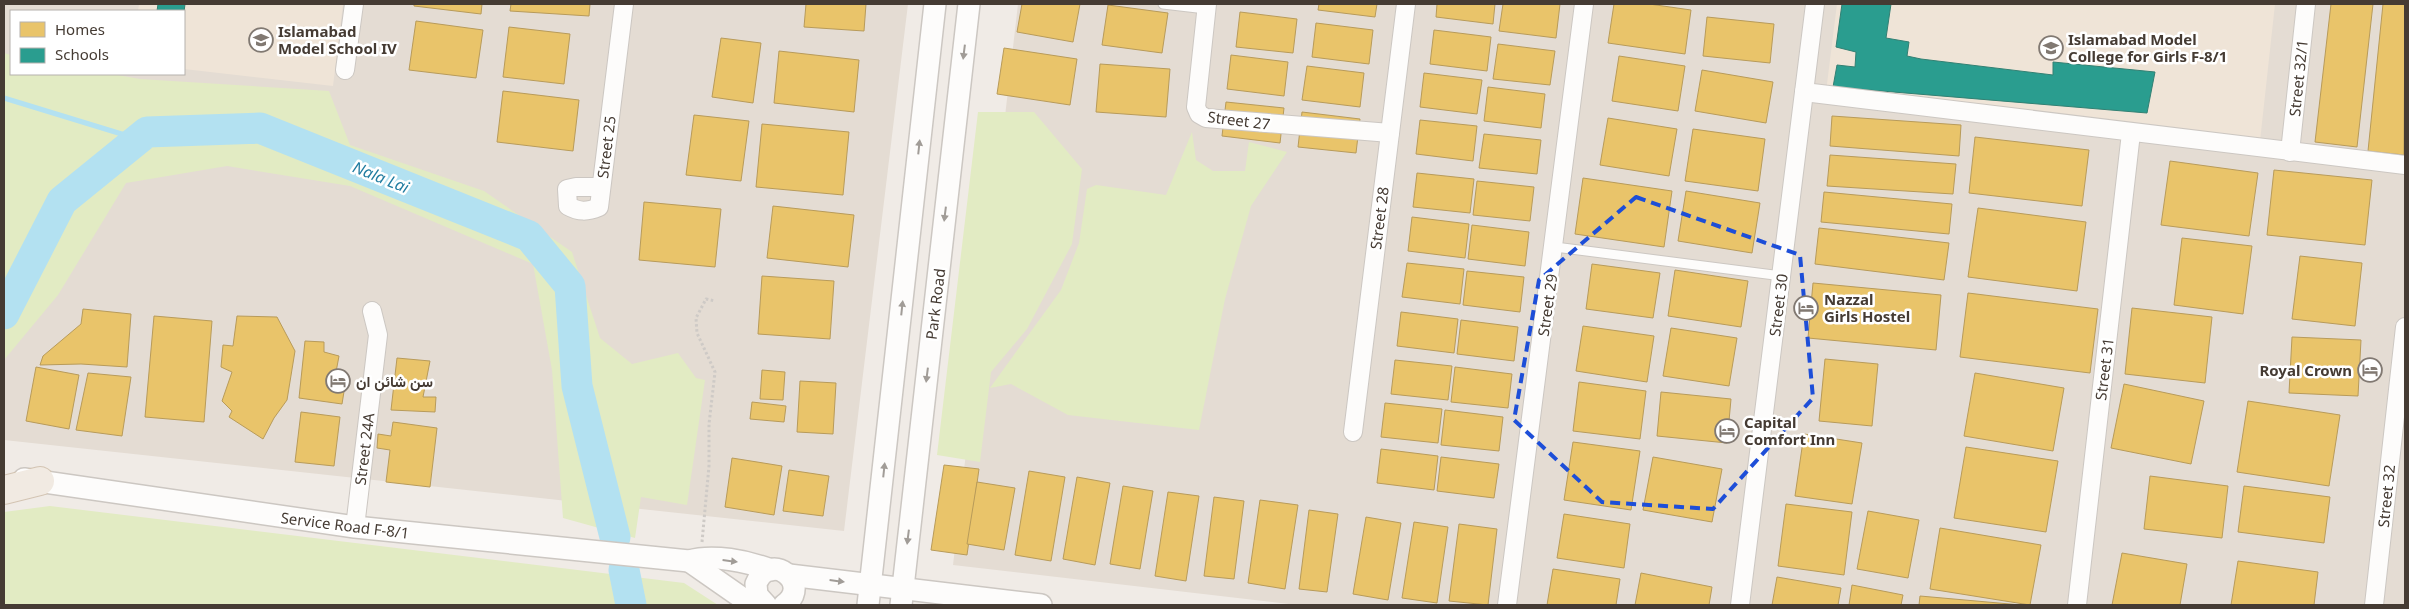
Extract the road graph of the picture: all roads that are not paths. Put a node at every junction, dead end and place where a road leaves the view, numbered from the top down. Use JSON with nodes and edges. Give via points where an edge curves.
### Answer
{"nodes":[{"id":1,"x":354,"y":4,"type":"edge"},
{"id":2,"x":624,"y":4,"type":"edge"},
{"id":3,"x":935,"y":4,"type":"edge"},
{"id":4,"x":969,"y":4,"type":"edge"},
{"id":5,"x":1162,"y":4,"type":"edge"},
{"id":6,"x":1406,"y":4,"type":"edge"},
{"id":7,"x":1584,"y":4,"type":"edge"},
{"id":8,"x":1815,"y":4,"type":"edge"},
{"id":9,"x":2306,"y":4,"type":"edge"},
{"id":10,"x":1206,"y":7,"type":"edge"},
{"id":11,"x":345,"y":70,"type":"dead end"},
{"id":12,"x":1804,"y":92,"type":"junction"},
{"id":13,"x":1390,"y":133,"type":"junction"},
{"id":14,"x":2131,"y":133,"type":"junction"},
{"id":15,"x":2290,"y":152,"type":"junction"},
{"id":16,"x":2405,"y":166,"type":"edge"},
{"id":17,"x":599,"y":187,"type":"dead end"},
{"id":18,"x":1555,"y":247,"type":"junction"},
{"id":19,"x":1782,"y":276,"type":"junction"},
{"id":20,"x":372,"y":311,"type":"dead end"},
{"id":21,"x":2405,"y":327,"type":"edge"},
{"id":22,"x":1353,"y":432,"type":"dead end"},
{"id":23,"x":4,"y":477,"type":"edge"},
{"id":24,"x":40,"y":481,"type":"junction"},
{"id":25,"x":4,"y":490,"type":"edge"},
{"id":26,"x":355,"y":528,"type":"junction"},
{"id":27,"x":695,"y":560,"type":"junction"},
{"id":28,"x":780,"y":572,"type":"junction"},
{"id":29,"x":869,"y":595,"type":"edge"},
{"id":30,"x":902,"y":597,"type":"edge"},
{"id":31,"x":775,"y":604,"type":"edge"},
{"id":32,"x":1041,"y":605,"type":"edge"},
{"id":33,"x":1507,"y":605,"type":"edge"},
{"id":34,"x":1740,"y":605,"type":"edge"},
{"id":35,"x":2077,"y":605,"type":"edge"},
{"id":36,"x":2374,"y":605,"type":"edge"}],
"edges":[{"from":1,"to":11,"type":"street"},
{"from":2,"to":17,"type":"street","name":"Street 25","via":[[599,207],[577,211],[568,206],[567,189]]},
{"from":29,"to":3,"type":"street","one_way":true},
{"from":4,"to":30,"type":"street","name":"Park Road","one_way":true},
{"from":5,"to":10,"type":"lane"},
{"from":6,"to":13,"type":"street","name":"Street 28"},
{"from":7,"to":18,"type":"street","name":"Street 29"},
{"from":8,"to":12,"type":"street","name":"Street 30"},
{"from":9,"to":15,"type":"street","name":"Street 32/1"},
{"from":10,"to":13,"type":"street","name":"Street 27","via":[[1196,107],[1199,114],[1206,118]]},
{"from":12,"to":14,"type":"street"},
{"from":12,"to":19,"type":"street","name":"Street 30"},
{"from":13,"to":22,"type":"street","name":"Street 28"},
{"from":14,"to":15,"type":"street"},
{"from":14,"to":35,"type":"street","name":"Street 31"},
{"from":15,"to":16,"type":"street"},
{"from":18,"to":19,"type":"lane"},
{"from":18,"to":33,"type":"street","name":"Street 29"},
{"from":19,"to":34,"type":"street","name":"Street 30"},
{"from":20,"to":26,"type":"street","name":"Street 24Α","via":[[378,335]]},
{"from":21,"to":36,"type":"street","name":"Street 32"},
{"from":23,"to":24,"type":"street","name":"Service Road F-8/1"},
{"from":24,"to":25,"type":"main road"},
{"from":24,"to":26,"type":"street","name":"Service Road F-8/1"},
{"from":26,"to":27,"type":"street","name":"Service Road F-8/1"},
{"from":27,"to":28,"type":"street","name":"Service Road F-8/1","one_way":true,"via":[[754,564]]},
{"from":27,"to":31,"type":"street","name":"Service Road F-8/1","via":[[745,600]]},
{"from":28,"to":29,"type":"street","name":"Service Road F-8/1","one_way":true},
{"from":28,"to":31,"type":"street","via":[[794,590]]},
{"from":28,"to":31,"type":"street","via":[[758,579],[756,590]]},
{"from":29,"to":30,"type":"street","name":"Service Road F-8/1"},
{"from":30,"to":32,"type":"street","name":"Service Road F-8/1"}]}
